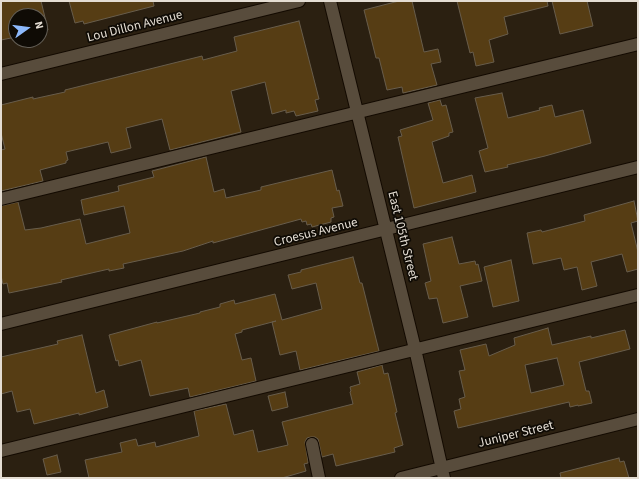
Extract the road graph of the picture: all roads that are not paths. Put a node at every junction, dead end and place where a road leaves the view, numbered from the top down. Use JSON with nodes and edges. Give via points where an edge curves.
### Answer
{"nodes":[{"id":1,"x":299,"y":1,"type":"edge"},
{"id":2,"x":330,"y":1,"type":"edge"},
{"id":3,"x":638,"y":44,"type":"edge"},
{"id":4,"x":1,"y":74,"type":"edge"},
{"id":5,"x":357,"y":112,"type":"junction"},
{"id":6,"x":638,"y":167,"type":"edge"},
{"id":7,"x":1,"y":199,"type":"edge"},
{"id":8,"x":386,"y":230,"type":"junction"},
{"id":9,"x":638,"y":295,"type":"edge"},
{"id":10,"x":1,"y":324,"type":"edge"},
{"id":11,"x":415,"y":349,"type":"junction"},
{"id":12,"x":638,"y":418,"type":"edge"},
{"id":13,"x":312,"y":444,"type":"dead end"},
{"id":14,"x":1,"y":451,"type":"edge"},
{"id":15,"x":442,"y":473,"type":"edge"},
{"id":16,"x":319,"y":478,"type":"edge"},
{"id":17,"x":401,"y":478,"type":"edge"}],
"edges":[{"from":1,"to":4,"type":"street","name":"Lou Dillon Avenue"},
{"from":2,"to":5,"type":"street","name":"East 105th Street"},
{"from":3,"to":5,"type":"street"},
{"from":5,"to":7,"type":"street"},
{"from":5,"to":8,"type":"street","name":"East 105th Street"},
{"from":6,"to":8,"type":"street","name":"Croesus Avenue"},
{"from":8,"to":10,"type":"street","name":"Croesus Avenue"},
{"from":8,"to":11,"type":"street","name":"East 105th Street"},
{"from":9,"to":11,"type":"street"},
{"from":11,"to":14,"type":"street"},
{"from":11,"to":15,"type":"street","name":"East 105th Street"},
{"from":12,"to":15,"type":"street","name":"Juniper Street"},
{"from":13,"to":16,"type":"street"},
{"from":15,"to":17,"type":"street","name":"Juniper Street"}]}
